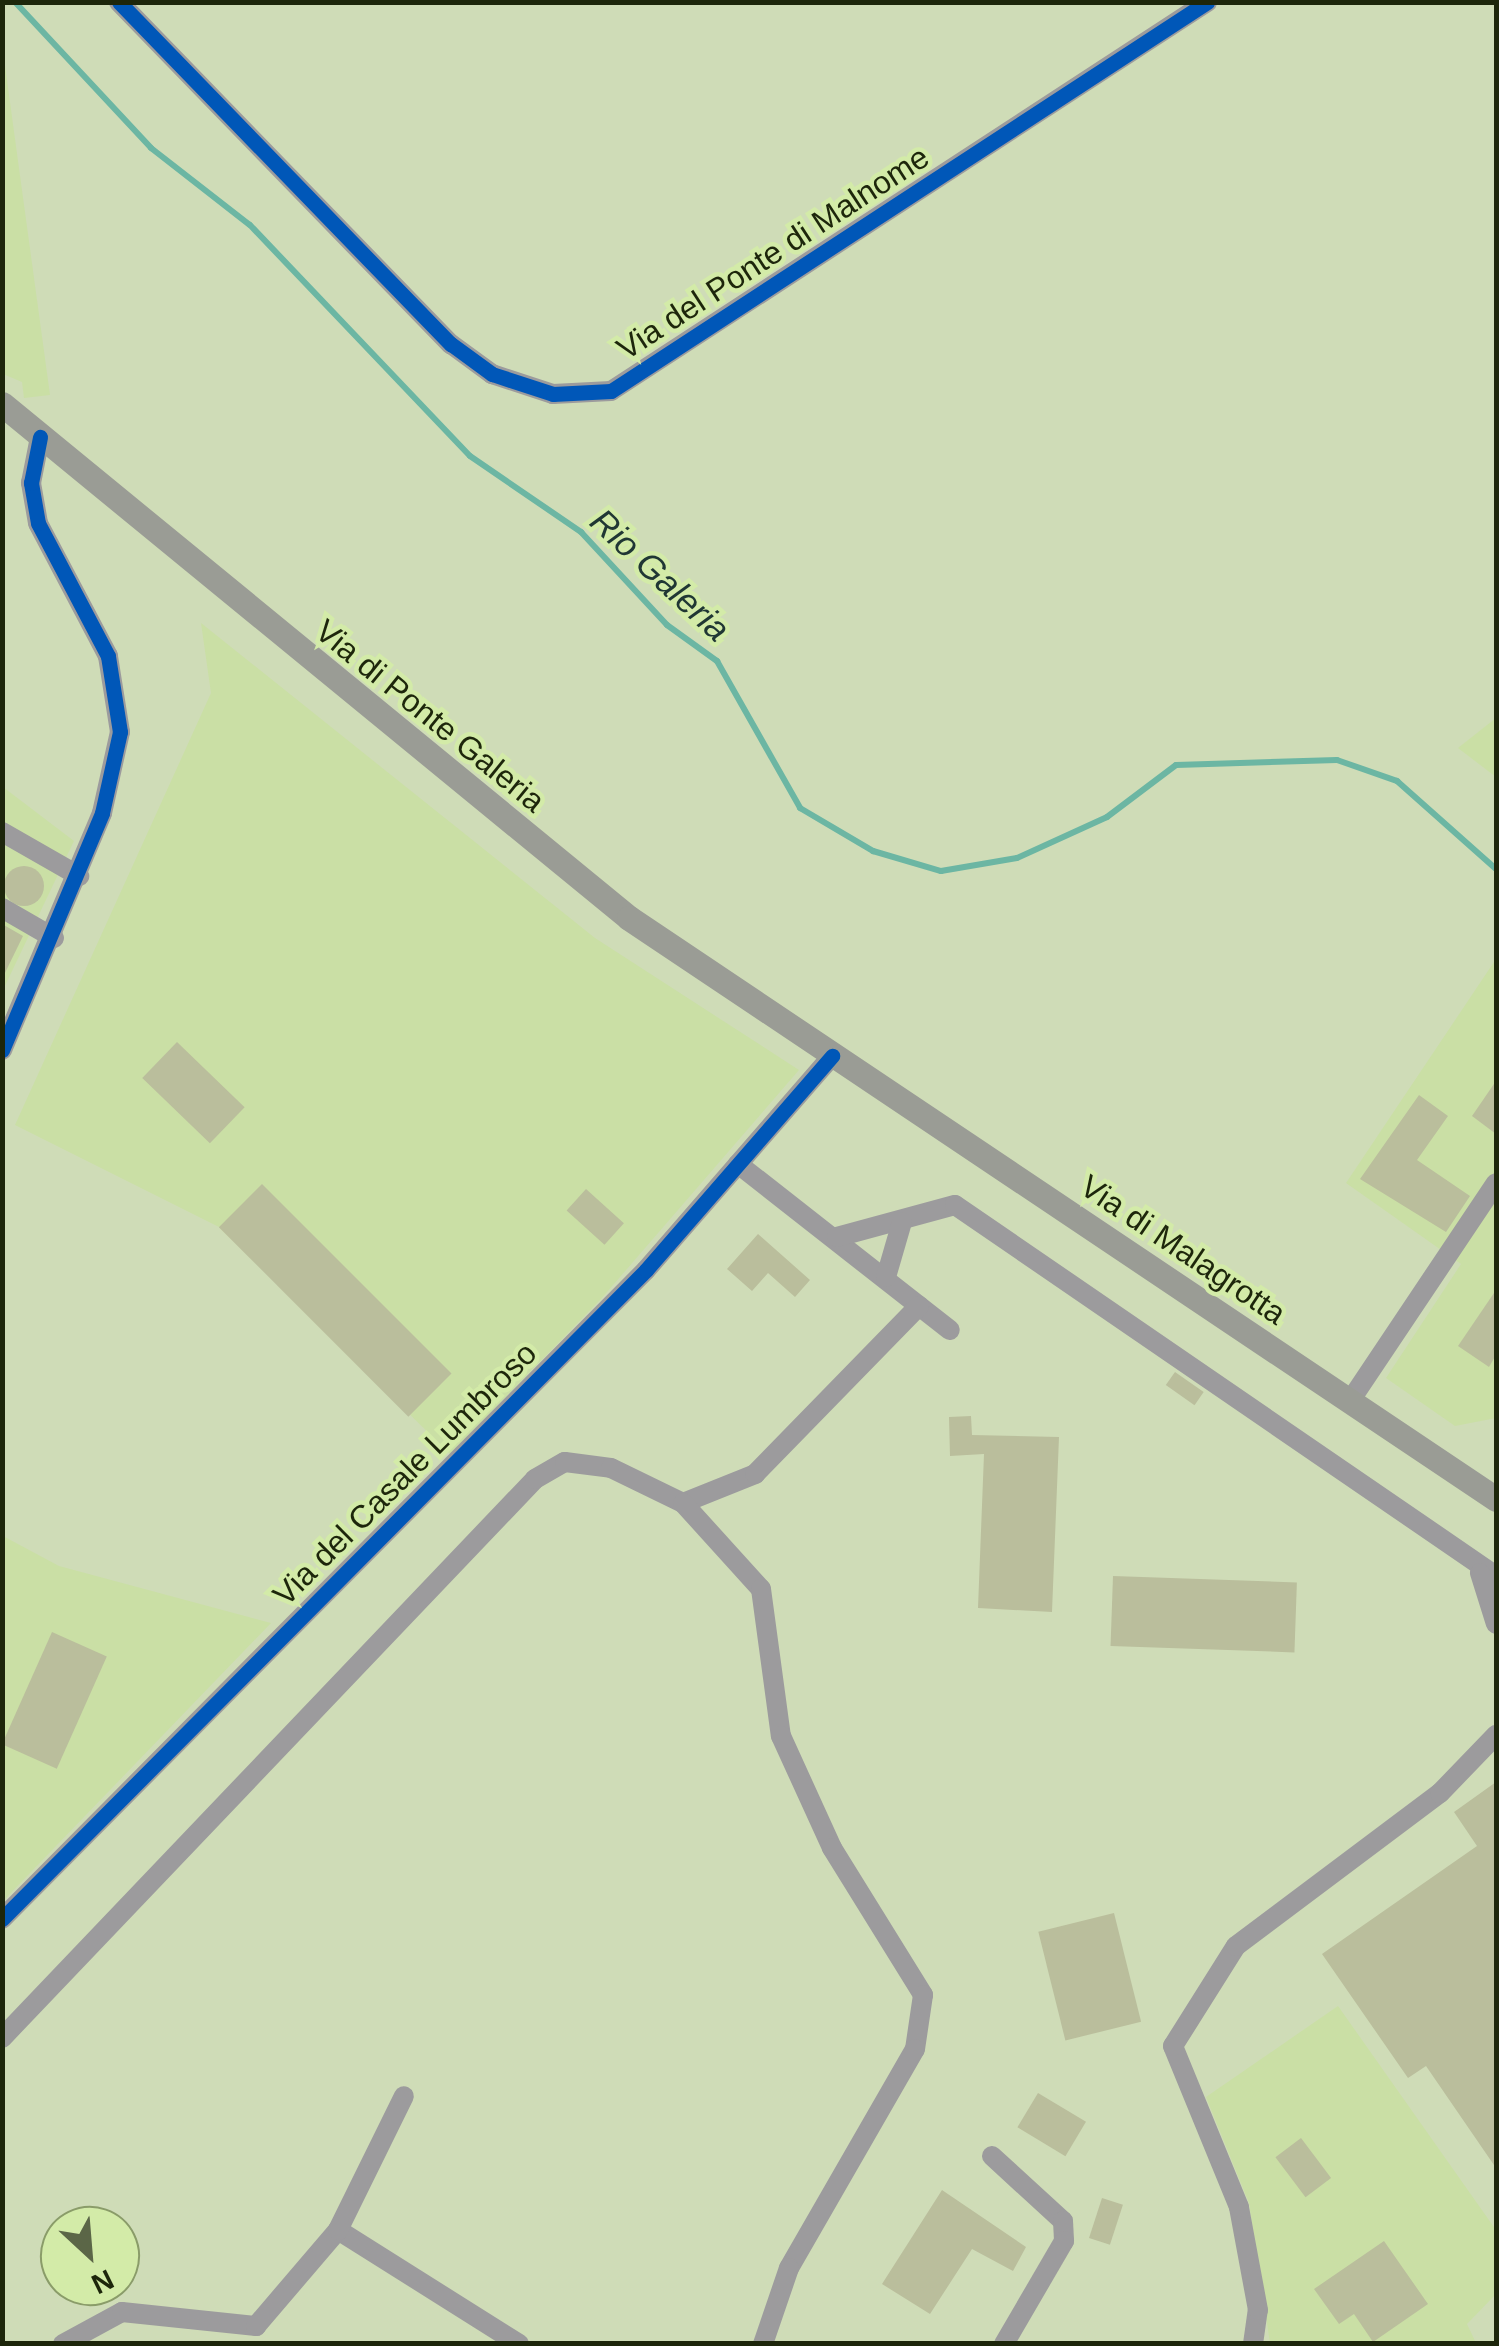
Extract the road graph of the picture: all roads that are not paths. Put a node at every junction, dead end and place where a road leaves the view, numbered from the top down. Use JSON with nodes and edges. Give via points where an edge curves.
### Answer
{"nodes":[{"id":1,"x":119,"y":2,"type":"edge"},
{"id":2,"x":1207,"y":2,"type":"edge"},
{"id":3,"x":2,"y":404,"type":"edge"},
{"id":4,"x":40,"y":436,"type":"junction"},
{"id":5,"x":2,"y":832,"type":"edge"},
{"id":6,"x":79,"y":876,"type":"junction"},
{"id":7,"x":2,"y":908,"type":"edge"},
{"id":8,"x":54,"y":938,"type":"junction"},
{"id":9,"x":2,"y":1050,"type":"edge"},
{"id":10,"x":832,"y":1056,"type":"junction"},
{"id":11,"x":738,"y":1164,"type":"junction"},
{"id":12,"x":1496,"y":1183,"type":"edge"},
{"id":13,"x":902,"y":1222,"type":"junction"},
{"id":14,"x":838,"y":1238,"type":"junction"},
{"id":15,"x":886,"y":1277,"type":"junction"},
{"id":16,"x":919,"y":1306,"type":"junction"},
{"id":17,"x":950,"y":1330,"type":"dead end"},
{"id":18,"x":1350,"y":1401,"type":"junction"},
{"id":19,"x":1496,"y":1499,"type":"edge"},
{"id":20,"x":683,"y":1504,"type":"junction"},
{"id":21,"x":1488,"y":1575,"type":"edge"},
{"id":22,"x":1496,"y":1624,"type":"edge"},
{"id":23,"x":1496,"y":1735,"type":"edge"},
{"id":24,"x":2,"y":1918,"type":"edge"},
{"id":25,"x":2,"y":2038,"type":"edge"},
{"id":26,"x":404,"y":2096,"type":"dead end"},
{"id":27,"x":992,"y":2156,"type":"dead end"},
{"id":28,"x":338,"y":2230,"type":"junction"},
{"id":29,"x":63,"y":2344,"type":"edge"},
{"id":30,"x":519,"y":2344,"type":"edge"},
{"id":31,"x":763,"y":2344,"type":"edge"},
{"id":32,"x":1004,"y":2344,"type":"edge"},
{"id":33,"x":1254,"y":2344,"type":"edge"}],
"edges":[{"from":1,"to":2,"type":"street","name":"Via del Ponte di Malnome","via":[[451,344],[492,374],[554,394],[610,391]]},
{"from":3,"to":4,"type":"main road","name":"Via di Ponte Galeria"},
{"from":4,"to":6,"type":"street","via":[[31,483],[38,523],[100,640],[120,712],[109,794]]},
{"from":4,"to":10,"type":"main road","name":"Via di Ponte Galeria","via":[[614,906]]},
{"from":5,"to":6,"type":"street"},
{"from":6,"to":8,"type":"street"},
{"from":7,"to":8,"type":"street"},
{"from":8,"to":9,"type":"street"},
{"from":10,"to":11,"type":"street","name":"Via del Casale Lumbroso"},
{"from":10,"to":18,"type":"main road","name":"Via di Malagrotta"},
{"from":11,"to":14,"type":"street"},
{"from":11,"to":24,"type":"street","name":"Via del Casale Lumbroso","via":[[646,1270]]},
{"from":12,"to":18,"type":"street"},
{"from":13,"to":14,"type":"street","via":[[880,1219]]},
{"from":13,"to":15,"type":"street"},
{"from":13,"to":21,"type":"street","via":[[955,1205],[1369,1481]]},
{"from":14,"to":15,"type":"street"},
{"from":15,"to":16,"type":"street"},
{"from":16,"to":17,"type":"street"},
{"from":16,"to":20,"type":"street","via":[[755,1474]]},
{"from":18,"to":19,"type":"main road","name":"Via di Malagrotta"},
{"from":20,"to":25,"type":"street","via":[[611,1468],[566,1462],[536,1479]]},
{"from":20,"to":31,"type":"street","via":[[762,1589],[781,1736],[832,1848],[922,1995],[915,2049],[789,2268]]},
{"from":21,"to":22,"type":"street"},
{"from":23,"to":33,"type":"street","via":[[1440,1793],[1236,1946],[1173,2046],[1239,2206],[1258,2310]]},
{"from":26,"to":28,"type":"street"},
{"from":27,"to":32,"type":"street","via":[[1063,2220],[1064,2241]]},
{"from":28,"to":29,"type":"street","via":[[286,2297],[245,2331],[122,2312]]},
{"from":28,"to":30,"type":"street"}]}
